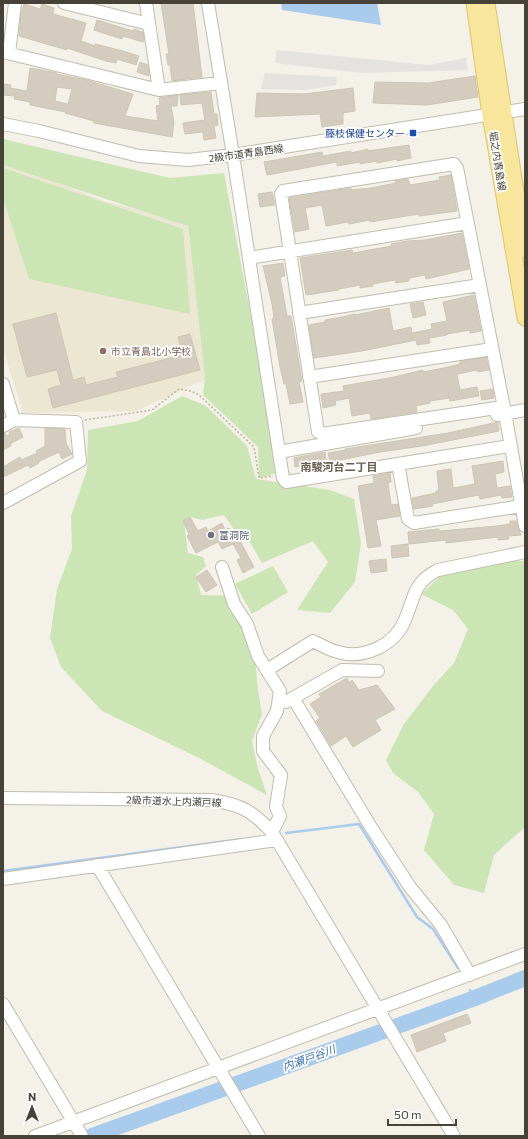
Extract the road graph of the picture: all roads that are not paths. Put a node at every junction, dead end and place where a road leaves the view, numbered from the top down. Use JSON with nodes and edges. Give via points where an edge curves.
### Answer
{"nodes":[{"id":1,"x":15,"y":3,"type":"edge"},
{"id":2,"x":64,"y":3,"type":"edge"},
{"id":3,"x":146,"y":3,"type":"edge"},
{"id":4,"x":208,"y":3,"type":"edge"},
{"id":5,"x":474,"y":3,"type":"edge"},
{"id":6,"x":487,"y":3,"type":"edge"},
{"id":7,"x":149,"y":24,"type":"junction"},
{"id":8,"x":6,"y":52,"type":"edge"},
{"id":9,"x":220,"y":83,"type":"junction"},
{"id":10,"x":159,"y":90,"type":"junction"},
{"id":11,"x":525,"y":109,"type":"edge"},
{"id":12,"x":497,"y":114,"type":"junction"},
{"id":13,"x":3,"y":124,"type":"edge"},
{"id":14,"x":233,"y":155,"type":"junction"},
{"id":15,"x":468,"y":223,"type":"junction"},
{"id":16,"x":525,"y":250,"type":"edge"},
{"id":17,"x":289,"y":252,"type":"junction"},
{"id":18,"x":249,"y":258,"type":"junction"},
{"id":19,"x":480,"y":285,"type":"junction"},
{"id":20,"x":299,"y":313,"type":"junction"},
{"id":21,"x":525,"y":318,"type":"edge"},
{"id":22,"x":492,"y":349,"type":"junction"},
{"id":23,"x":309,"y":378,"type":"junction"},
{"id":24,"x":3,"y":384,"type":"edge"},
{"id":25,"x":504,"y":410,"type":"junction"},
{"id":26,"x":525,"y":410,"type":"edge"},
{"id":27,"x":8,"y":423,"type":"edge"},
{"id":28,"x":510,"y":446,"type":"junction"},
{"id":29,"x":279,"y":452,"type":"junction"},
{"id":30,"x":398,"y":464,"type":"junction"},
{"id":31,"x":3,"y":503,"type":"edge"},
{"id":32,"x":521,"y":506,"type":"junction"},
{"id":33,"x":525,"y":526,"type":"edge"},
{"id":34,"x":525,"y":552,"type":"edge"},
{"id":35,"x":222,"y":567,"type":"dead end"},
{"id":36,"x":267,"y":670,"type":"junction"},
{"id":37,"x":378,"y":671,"type":"dead end"},
{"id":38,"x":293,"y":698,"type":"junction"},
{"id":39,"x":278,"y":706,"type":"junction"},
{"id":40,"x":3,"y":798,"type":"edge"},
{"id":41,"x":275,"y":836,"type":"junction"},
{"id":42,"x":97,"y":865,"type":"junction"},
{"id":43,"x":3,"y":879,"type":"edge"},
{"id":44,"x":524,"y":956,"type":"edge"},
{"id":45,"x":470,"y":975,"type":"junction"},
{"id":46,"x":3,"y":1004,"type":"edge"},
{"id":47,"x":378,"y":1008,"type":"junction"},
{"id":48,"x":218,"y":1068,"type":"junction"},
{"id":49,"x":74,"y":1122,"type":"junction"},
{"id":50,"x":35,"y":1136,"type":"edge"},
{"id":51,"x":82,"y":1136,"type":"edge"},
{"id":52,"x":259,"y":1136,"type":"edge"},
{"id":53,"x":454,"y":1136,"type":"edge"}],
"edges":[{"from":1,"to":8,"type":"street"},
{"from":2,"to":7,"type":"street"},
{"from":3,"to":7,"type":"street"},
{"from":4,"to":9,"type":"street"},
{"from":5,"to":12,"type":"main road","name":"堀之内青島線"},
{"from":6,"to":12,"type":"main road","name":"堀之内青島線"},
{"from":7,"to":10,"type":"street"},
{"from":8,"to":10,"type":"street"},
{"from":9,"to":10,"type":"street"},
{"from":9,"to":14,"type":"street"},
{"from":11,"to":12,"type":"street","name":"2級市道青島西線"},
{"from":12,"to":14,"type":"street","name":"2級市道青島西線"},
{"from":12,"to":16,"type":"main road","name":"堀之内青島線"},
{"from":12,"to":21,"type":"main road","name":"堀之内青島線"},
{"from":13,"to":14,"type":"street","name":"2級市道青島西線","via":[[139,156],[188,160]]},
{"from":14,"to":18,"type":"street"},
{"from":15,"to":17,"type":"street"},
{"from":15,"to":17,"type":"street","via":[[454,164],[283,192],[280,194]]},
{"from":15,"to":19,"type":"street"},
{"from":17,"to":18,"type":"street"},
{"from":17,"to":20,"type":"street"},
{"from":18,"to":29,"type":"street"},
{"from":19,"to":20,"type":"street"},
{"from":19,"to":22,"type":"street"},
{"from":20,"to":23,"type":"street"},
{"from":22,"to":23,"type":"street"},
{"from":22,"to":25,"type":"street"},
{"from":23,"to":25,"type":"street","via":[[318,432],[322,434]]},
{"from":24,"to":27,"type":"street"},
{"from":25,"to":26,"type":"street"},
{"from":25,"to":28,"type":"street"},
{"from":25,"to":29,"type":"street"},
{"from":27,"to":31,"type":"street","via":[[76,422],[80,461]]},
{"from":28,"to":30,"type":"street"},
{"from":28,"to":32,"type":"street"},
{"from":29,"to":30,"type":"street","via":[[286,482]]},
{"from":30,"to":32,"type":"street","via":[[408,519],[414,523]]},
{"from":32,"to":33,"type":"street"},
{"from":34,"to":36,"type":"street","via":[[438,570],[428,575],[413,594],[404,622],[396,635],[368,653],[339,653],[313,641]]},
{"from":35,"to":36,"type":"street","via":[[234,604],[247,624],[258,656]]},
{"from":36,"to":39,"type":"street","via":[[280,691]]},
{"from":37,"to":38,"type":"street","via":[[342,670]]},
{"from":38,"to":39,"type":"street"},
{"from":38,"to":45,"type":"street","via":[[369,824],[410,887],[441,925]]},
{"from":39,"to":41,"type":"street","via":[[263,736],[263,751],[281,774],[276,807],[280,816]]},
{"from":40,"to":41,"type":"street","name":"2級市道水上内瀬戸線","via":[[212,800],[230,803],[257,816]]},
{"from":41,"to":42,"type":"street"},
{"from":41,"to":47,"type":"street","name":"2級市道水上内瀬戸線"},
{"from":42,"to":43,"type":"street"},
{"from":42,"to":48,"type":"street"},
{"from":44,"to":45,"type":"street"},
{"from":45,"to":47,"type":"street"},
{"from":46,"to":49,"type":"street"},
{"from":47,"to":48,"type":"street"},
{"from":47,"to":53,"type":"street","name":"2級市道水上内瀬戸線"},
{"from":48,"to":49,"type":"street"},
{"from":48,"to":52,"type":"street"},
{"from":49,"to":50,"type":"street"},
{"from":49,"to":51,"type":"street"}]}
